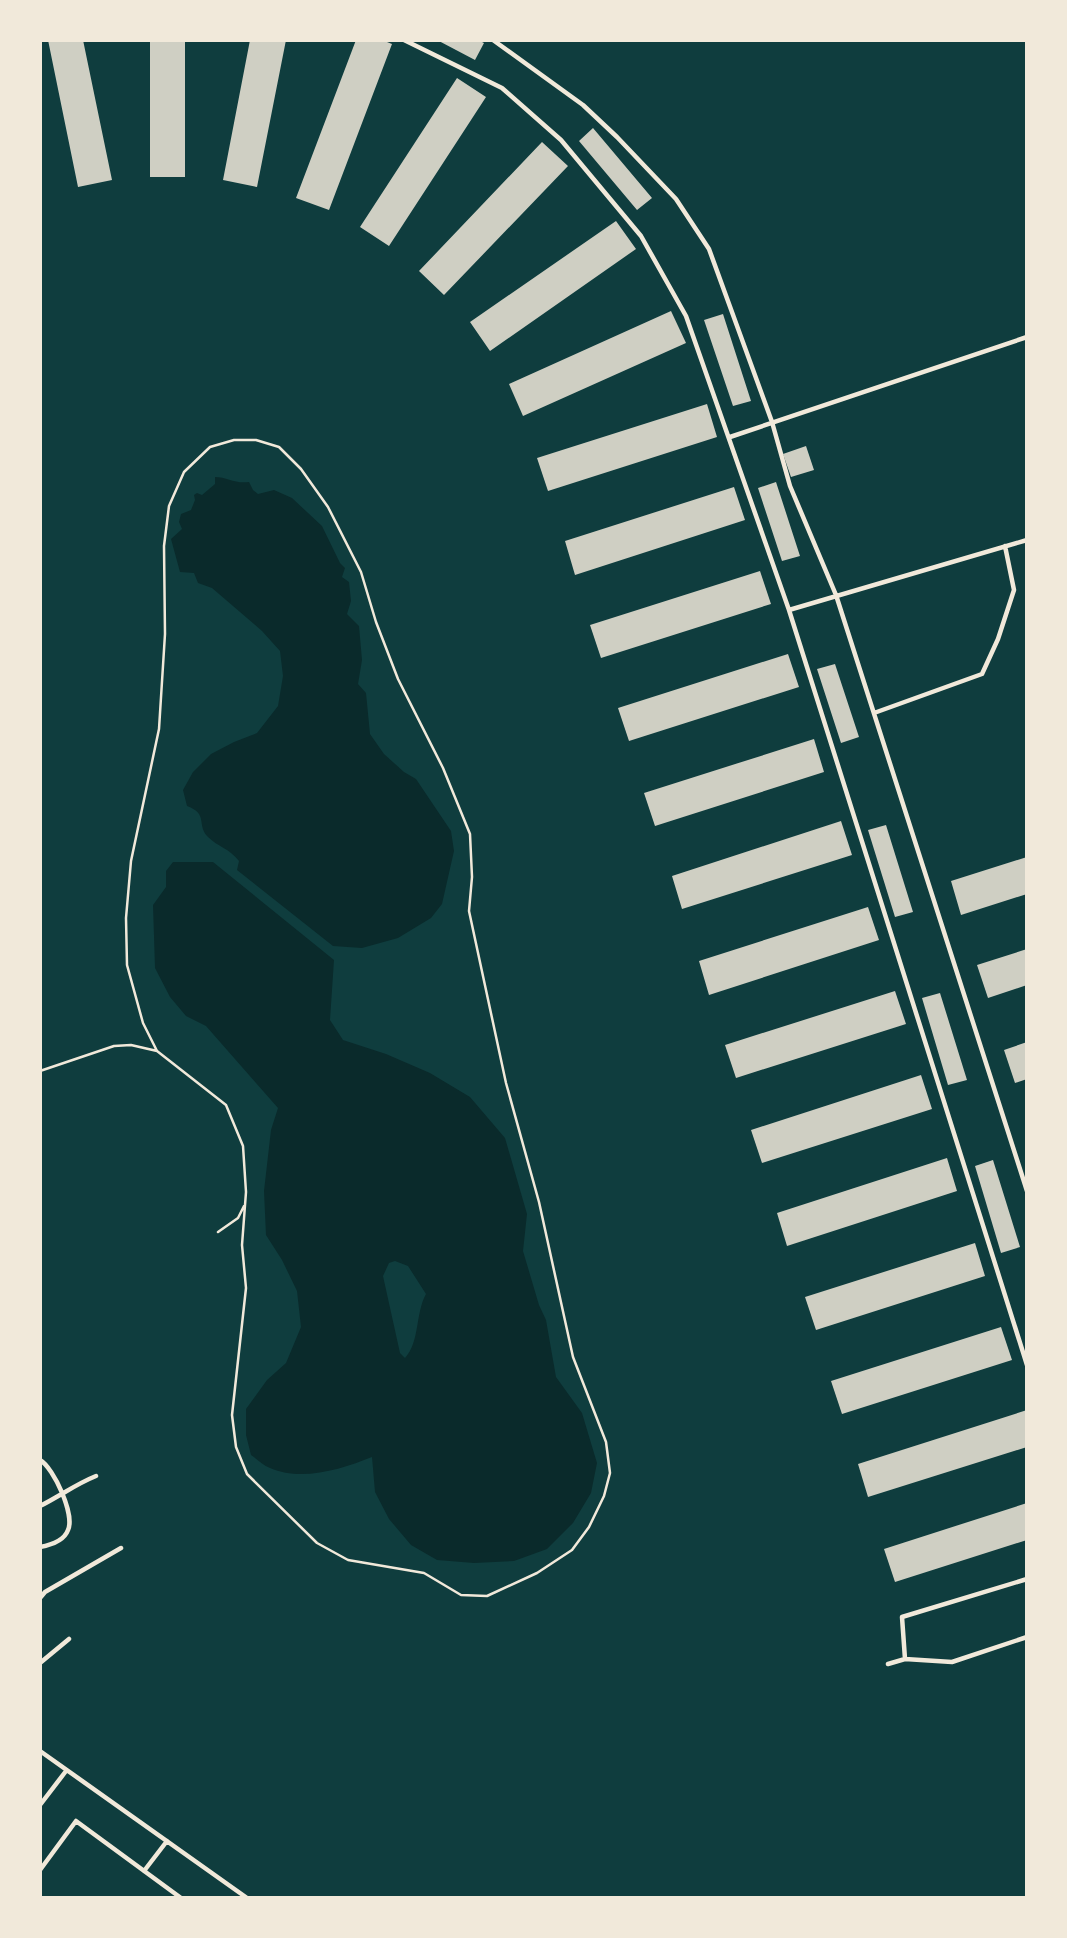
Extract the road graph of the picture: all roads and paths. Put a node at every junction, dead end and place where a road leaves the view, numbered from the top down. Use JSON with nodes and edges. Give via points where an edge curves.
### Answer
{"nodes":[{"id":1,"x":404,"y":40,"type":"edge"},
{"id":2,"x":493,"y":40,"type":"edge"},
{"id":3,"x":1027,"y":337,"type":"edge"},
{"id":4,"x":772,"y":422,"type":"junction"},
{"id":5,"x":730,"y":437,"type":"junction"},
{"id":6,"x":1027,"y":540,"type":"edge"},
{"id":7,"x":1005,"y":546,"type":"junction"},
{"id":8,"x":836,"y":595,"type":"junction"},
{"id":9,"x":789,"y":610,"type":"junction"},
{"id":10,"x":874,"y":713,"type":"junction"},
{"id":11,"x":157,"y":1051,"type":"junction"},
{"id":12,"x":40,"y":1071,"type":"edge"},
{"id":13,"x":1027,"y":1191,"type":"edge"},
{"id":14,"x":246,"y":1203,"type":"junction"},
{"id":15,"x":218,"y":1232,"type":"dead end"},
{"id":16,"x":1027,"y":1365,"type":"edge"},
{"id":17,"x":40,"y":1460,"type":"edge"},
{"id":18,"x":96,"y":1476,"type":"dead end"},
{"id":19,"x":62,"y":1495,"type":"junction"},
{"id":20,"x":40,"y":1506,"type":"edge"},
{"id":21,"x":40,"y":1547,"type":"edge"},
{"id":22,"x":121,"y":1548,"type":"dead end"},
{"id":23,"x":1027,"y":1580,"type":"edge"},
{"id":24,"x":40,"y":1598,"type":"edge"},
{"id":25,"x":1027,"y":1637,"type":"edge"},
{"id":26,"x":69,"y":1639,"type":"dead end"},
{"id":27,"x":905,"y":1659,"type":"junction"},
{"id":28,"x":40,"y":1663,"type":"edge"},
{"id":29,"x":888,"y":1664,"type":"dead end"},
{"id":30,"x":40,"y":1751,"type":"edge"},
{"id":31,"x":66,"y":1771,"type":"junction"},
{"id":32,"x":40,"y":1805,"type":"edge"},
{"id":33,"x":167,"y":1841,"type":"junction"},
{"id":34,"x":40,"y":1870,"type":"edge"},
{"id":35,"x":144,"y":1871,"type":"junction"},
{"id":36,"x":181,"y":1898,"type":"edge"},
{"id":37,"x":247,"y":1898,"type":"edge"}],
"edges":[{"from":1,"to":5,"type":"lane","via":[[502,88],[561,140],[641,236],[686,316]]},
{"from":2,"to":4,"type":"lane","via":[[583,105],[676,199],[709,249]]},
{"from":3,"to":4,"type":"lane"},
{"from":4,"to":5,"type":"lane"},
{"from":4,"to":8,"type":"lane","via":[[790,486]]},
{"from":5,"to":9,"type":"lane"},
{"from":6,"to":7,"type":"lane"},
{"from":7,"to":8,"type":"lane"},
{"from":7,"to":10,"type":"lane","via":[[1014,590],[982,674]]},
{"from":8,"to":9,"type":"lane"},
{"from":8,"to":10,"type":"lane"},
{"from":9,"to":16,"type":"lane"},
{"from":10,"to":13,"type":"lane"},
{"from":11,"to":12,"type":"path","via":[[114,1046]]},
{"from":11,"to":14,"type":"path","via":[[226,1105],[243,1146]]},
{"from":11,"to":14,"type":"path","via":[[143,1023],[127,965],[126,918],[137,826],[159,729],[169,506],[184,472],[210,447],[256,439],[279,447],[328,507],[361,572],[398,679],[470,834],[469,911],[506,1083],[539,1202],[573,1357],[606,1442],[610,1473],[604,1496],[572,1550],[537,1573],[487,1596],[461,1595],[424,1573],[348,1560],[317,1543],[247,1475],[236,1447],[232,1415],[246,1288],[242,1245]]},
{"from":14,"to":15,"type":"path","via":[[238,1218]]},
{"from":17,"to":19,"type":"lane","via":[[52,1470]]},
{"from":18,"to":19,"type":"lane"},
{"from":19,"to":20,"type":"lane"},
{"from":19,"to":21,"type":"lane","via":[[69,1528],[64,1538]]},
{"from":22,"to":24,"type":"lane"},
{"from":23,"to":27,"type":"lane","via":[[902,1617]]},
{"from":25,"to":27,"type":"lane","via":[[952,1662]]},
{"from":26,"to":28,"type":"lane"},
{"from":27,"to":29,"type":"lane"},
{"from":30,"to":31,"type":"lane"},
{"from":31,"to":32,"type":"lane"},
{"from":31,"to":33,"type":"lane"},
{"from":33,"to":35,"type":"lane"},
{"from":33,"to":37,"type":"lane"},
{"from":34,"to":35,"type":"lane","via":[[76,1821]]},
{"from":35,"to":36,"type":"lane"}]}
